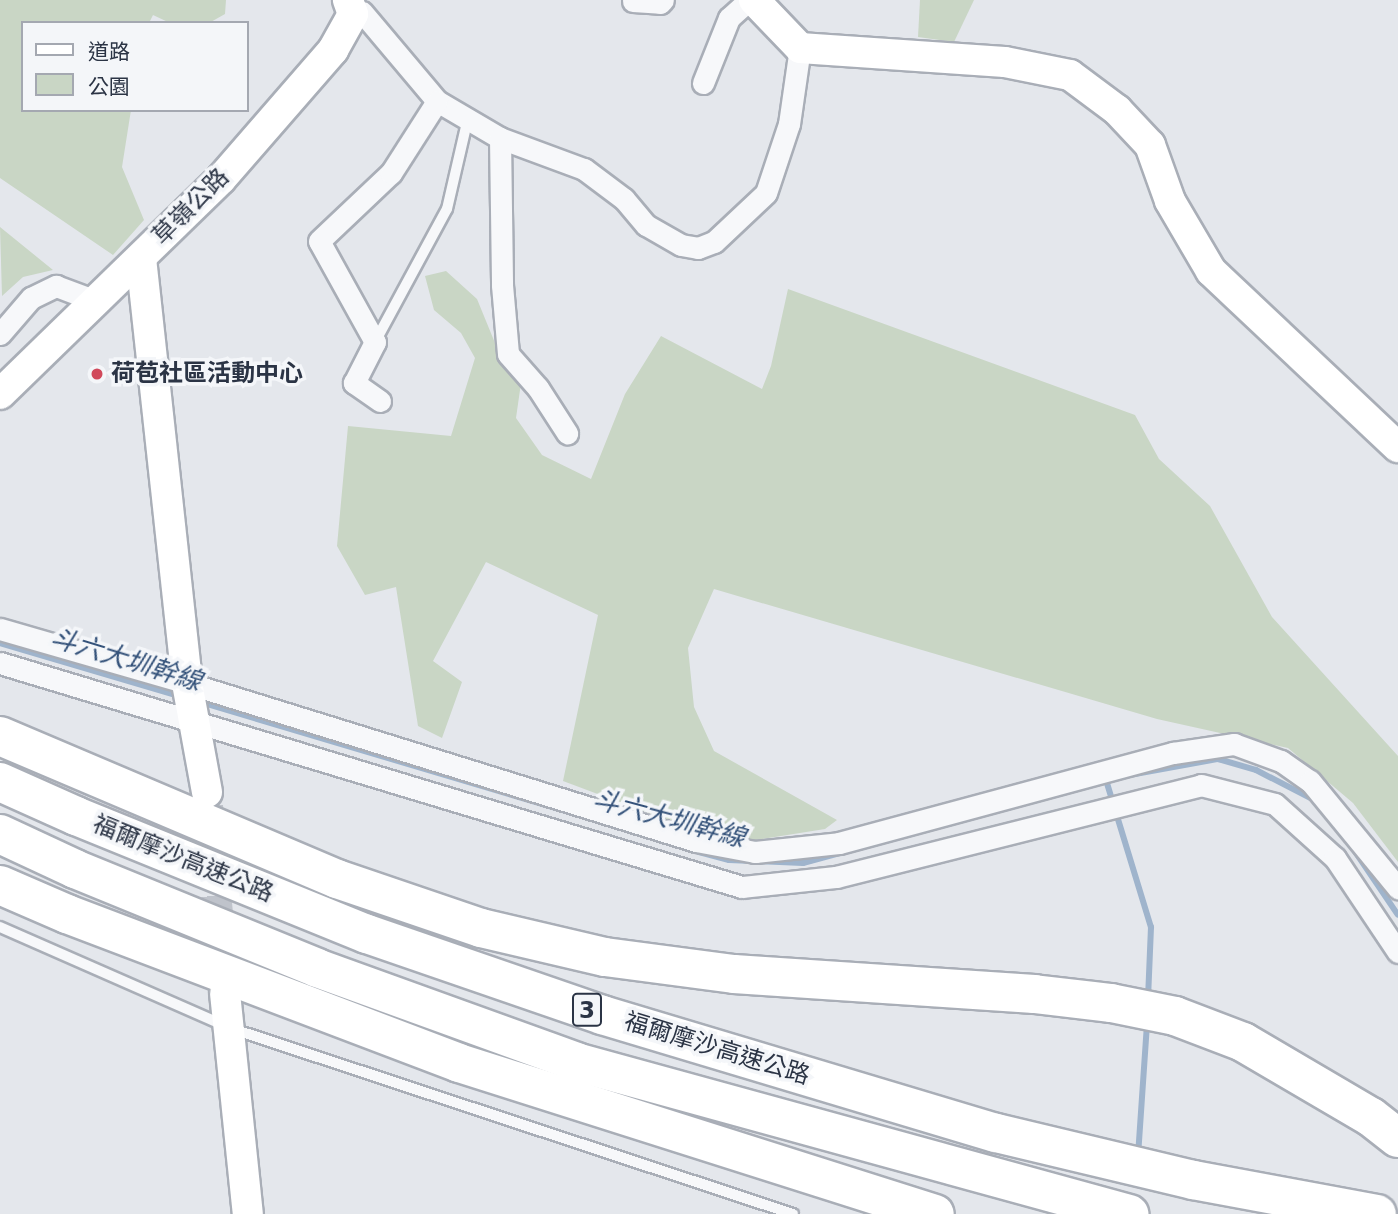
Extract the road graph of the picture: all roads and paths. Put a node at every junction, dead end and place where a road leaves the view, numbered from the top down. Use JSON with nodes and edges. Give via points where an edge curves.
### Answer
{"nodes":[{"id":1,"x":663,"y":0,"type":"edge"},
{"id":2,"x":751,"y":0,"type":"edge"},
{"id":3,"x":633,"y":1,"type":"edge"},
{"id":4,"x":359,"y":7,"type":"edge"},
{"id":5,"x":800,"y":48,"type":"junction"},
{"id":6,"x":703,"y":83,"type":"dead end"},
{"id":7,"x":437,"y":100,"type":"junction"},
{"id":8,"x":468,"y":118,"type":"junction"},
{"id":9,"x":500,"y":138,"type":"junction"},
{"id":10,"x":141,"y":258,"type":"junction"},
{"id":11,"x":96,"y":301,"type":"junction"},
{"id":12,"x":0,"y":334,"type":"edge"},
{"id":13,"x":375,"y":342,"type":"junction"},
{"id":14,"x":0,"y":394,"type":"edge"},
{"id":15,"x":380,"y":401,"type":"dead end"},
{"id":16,"x":567,"y":433,"type":"dead end"},
{"id":17,"x":1398,"y":447,"type":"edge"},
{"id":18,"x":0,"y":629,"type":"edge"},
{"id":19,"x":0,"y":663,"type":"edge"},
{"id":20,"x":187,"y":683,"type":"junction"},
{"id":21,"x":195,"y":722,"type":"junction"},
{"id":22,"x":0,"y":736,"type":"edge"},
{"id":23,"x":0,"y":782,"type":"edge"},
{"id":24,"x":207,"y":792,"type":"tunnel mouth"},
{"id":25,"x":0,"y":834,"type":"edge"},
{"id":26,"x":0,"y":885,"type":"edge"},
{"id":27,"x":1398,"y":888,"type":"edge"},
{"id":28,"x":0,"y":927,"type":"edge"},
{"id":29,"x":1398,"y":951,"type":"edge"},
{"id":30,"x":225,"y":993,"type":"dead end"},
{"id":31,"x":230,"y":1028,"type":"junction"},
{"id":32,"x":1398,"y":1138,"type":"edge"},
{"id":33,"x":248,"y":1214,"type":"edge"},
{"id":34,"x":793,"y":1214,"type":"edge"},
{"id":35,"x":935,"y":1214,"type":"edge"},
{"id":36,"x":1129,"y":1214,"type":"edge"},
{"id":37,"x":1377,"y":1214,"type":"edge"}],
"edges":[{"from":1,"to":3,"type":"street"},
{"from":2,"to":5,"type":"street"},
{"from":2,"to":6,"type":"street","via":[[729,18]]},
{"from":4,"to":7,"type":"street"},
{"from":4,"to":10,"type":"street","name":"草嶺公路","via":[[333,50],[296,93],[221,179]]},
{"from":5,"to":9,"type":"street","via":[[789,124],[766,193],[714,242],[698,248],[681,245],[646,225],[624,199],[584,169]]},
{"from":5,"to":17,"type":"street","via":[[1005,62],[1070,75],[1117,110],[1150,145],[1170,201],[1210,271]]},
{"from":7,"to":8,"type":"street"},
{"from":7,"to":13,"type":"street","via":[[391,173],[319,242]]},
{"from":8,"to":9,"type":"street"},
{"from":8,"to":13,"type":"lane","via":[[447,209]]},
{"from":9,"to":16,"type":"street","via":[[508,354],[538,388]]},
{"from":10,"to":11,"type":"street","name":"草嶺公路"},
{"from":10,"to":20,"type":"street"},
{"from":11,"to":12,"type":"street","via":[[57,286],[31,298]]},
{"from":11,"to":14,"type":"street","name":"草嶺公路"},
{"from":13,"to":15,"type":"street","via":[[354,383]]},
{"from":18,"to":20,"type":"street"},
{"from":19,"to":21,"type":"street"},
{"from":20,"to":21,"type":"street"},
{"from":20,"to":27,"type":"street","via":[[696,841],[755,852],[839,843],[1173,753],[1234,744],[1281,761],[1310,781]]},
{"from":21,"to":24,"type":"street"},
{"from":21,"to":29,"type":"street","via":[[742,887],[836,877],[1201,785],[1275,804],[1335,858]]},
{"from":22,"to":32,"type":"highway","via":[[337,879],[494,931],[605,957],[734,974],[1034,993],[1147,1010],[1243,1042],[1371,1116]]},
{"from":23,"to":37,"type":"highway","name":"福爾摩沙高速公路","number":"3","via":[[367,934],[602,1015],[996,1133],[1192,1180]]},
{"from":25,"to":36,"type":"highway","name":"福爾摩沙高速公路","number":"3","via":[[317,968],[576,1062]]},
{"from":26,"to":35,"type":"highway","via":[[459,1063]]},
{"from":28,"to":31,"type":"lane"},
{"from":30,"to":31,"type":"street"},
{"from":31,"to":33,"type":"street"},
{"from":31,"to":34,"type":"lane"}]}
